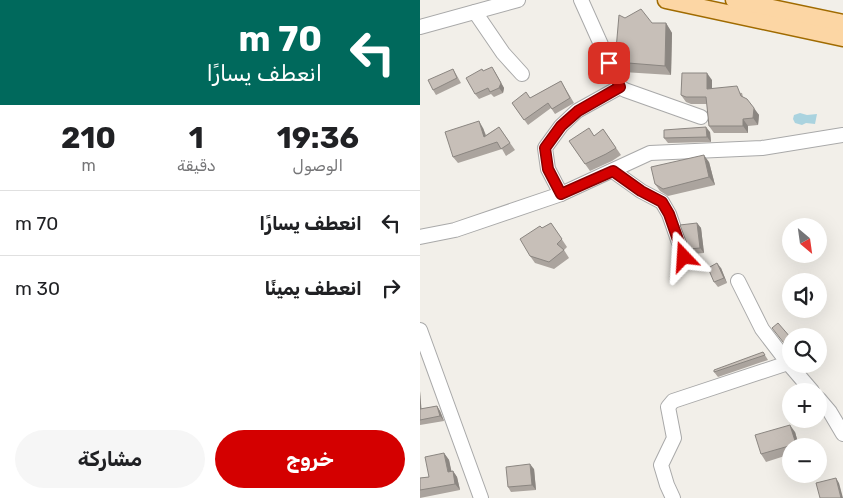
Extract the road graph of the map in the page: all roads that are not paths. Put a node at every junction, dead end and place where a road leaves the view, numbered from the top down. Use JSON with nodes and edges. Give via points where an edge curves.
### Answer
{"nodes":[{"id":1,"x":517,"y":0,"type":"edge"},
{"id":2,"x":581,"y":0,"type":"edge"},
{"id":3,"x":666,"y":0,"type":"edge"},
{"id":4,"x":734,"y":0,"type":"edge"},
{"id":5,"x":475,"y":12,"type":"junction"},
{"id":6,"x":843,"y":23,"type":"edge"},
{"id":7,"x":420,"y":27,"type":"edge"},
{"id":8,"x":843,"y":38,"type":"edge"},
{"id":9,"x":522,"y":74,"type":"dead end"},
{"id":10,"x":620,"y":87,"type":"junction"},
{"id":11,"x":700,"y":117,"type":"dead end"},
{"id":12,"x":843,"y":135,"type":"edge"},
{"id":13,"x":613,"y":171,"type":"junction"},
{"id":14,"x":561,"y":194,"type":"junction"},
{"id":15,"x":420,"y":237,"type":"edge"},
{"id":16,"x":684,"y":257,"type":"dead end"},
{"id":17,"x":738,"y":281,"type":"dead end"},
{"id":18,"x":420,"y":330,"type":"edge"},
{"id":19,"x":782,"y":356,"type":"edge"},
{"id":20,"x":782,"y":366,"type":"edge"},
{"id":21,"x":796,"y":373,"type":"edge"},
{"id":22,"x":805,"y":383,"type":"edge"},
{"id":23,"x":827,"y":408,"type":"edge"},
{"id":24,"x":843,"y":434,"type":"edge"},
{"id":25,"x":481,"y":498,"type":"edge"},
{"id":26,"x":672,"y":498,"type":"edge"}],
"edges":[{"from":1,"to":5,"type":"street"},
{"from":2,"to":10,"type":"street"},
{"from":3,"to":8,"type":"main road"},
{"from":4,"to":6,"type":"main road"},
{"from":5,"to":7,"type":"street"},
{"from":5,"to":9,"type":"street"},
{"from":10,"to":11,"type":"street"},
{"from":10,"to":14,"type":"street","via":[[578,111],[561,126],[545,148],[548,169]]},
{"from":12,"to":13,"type":"street","via":[[762,148],[650,153]]},
{"from":13,"to":14,"type":"street"},
{"from":13,"to":16,"type":"street","via":[[662,202]]},
{"from":14,"to":15,"type":"street","via":[[455,230]]},
{"from":17,"to":19,"type":"street","via":[[762,329]]},
{"from":18,"to":25,"type":"street"},
{"from":20,"to":26,"type":"street","via":[[673,401],[668,407],[674,438],[661,465]]},
{"from":21,"to":22,"type":"street"},
{"from":23,"to":24,"type":"street"}]}
